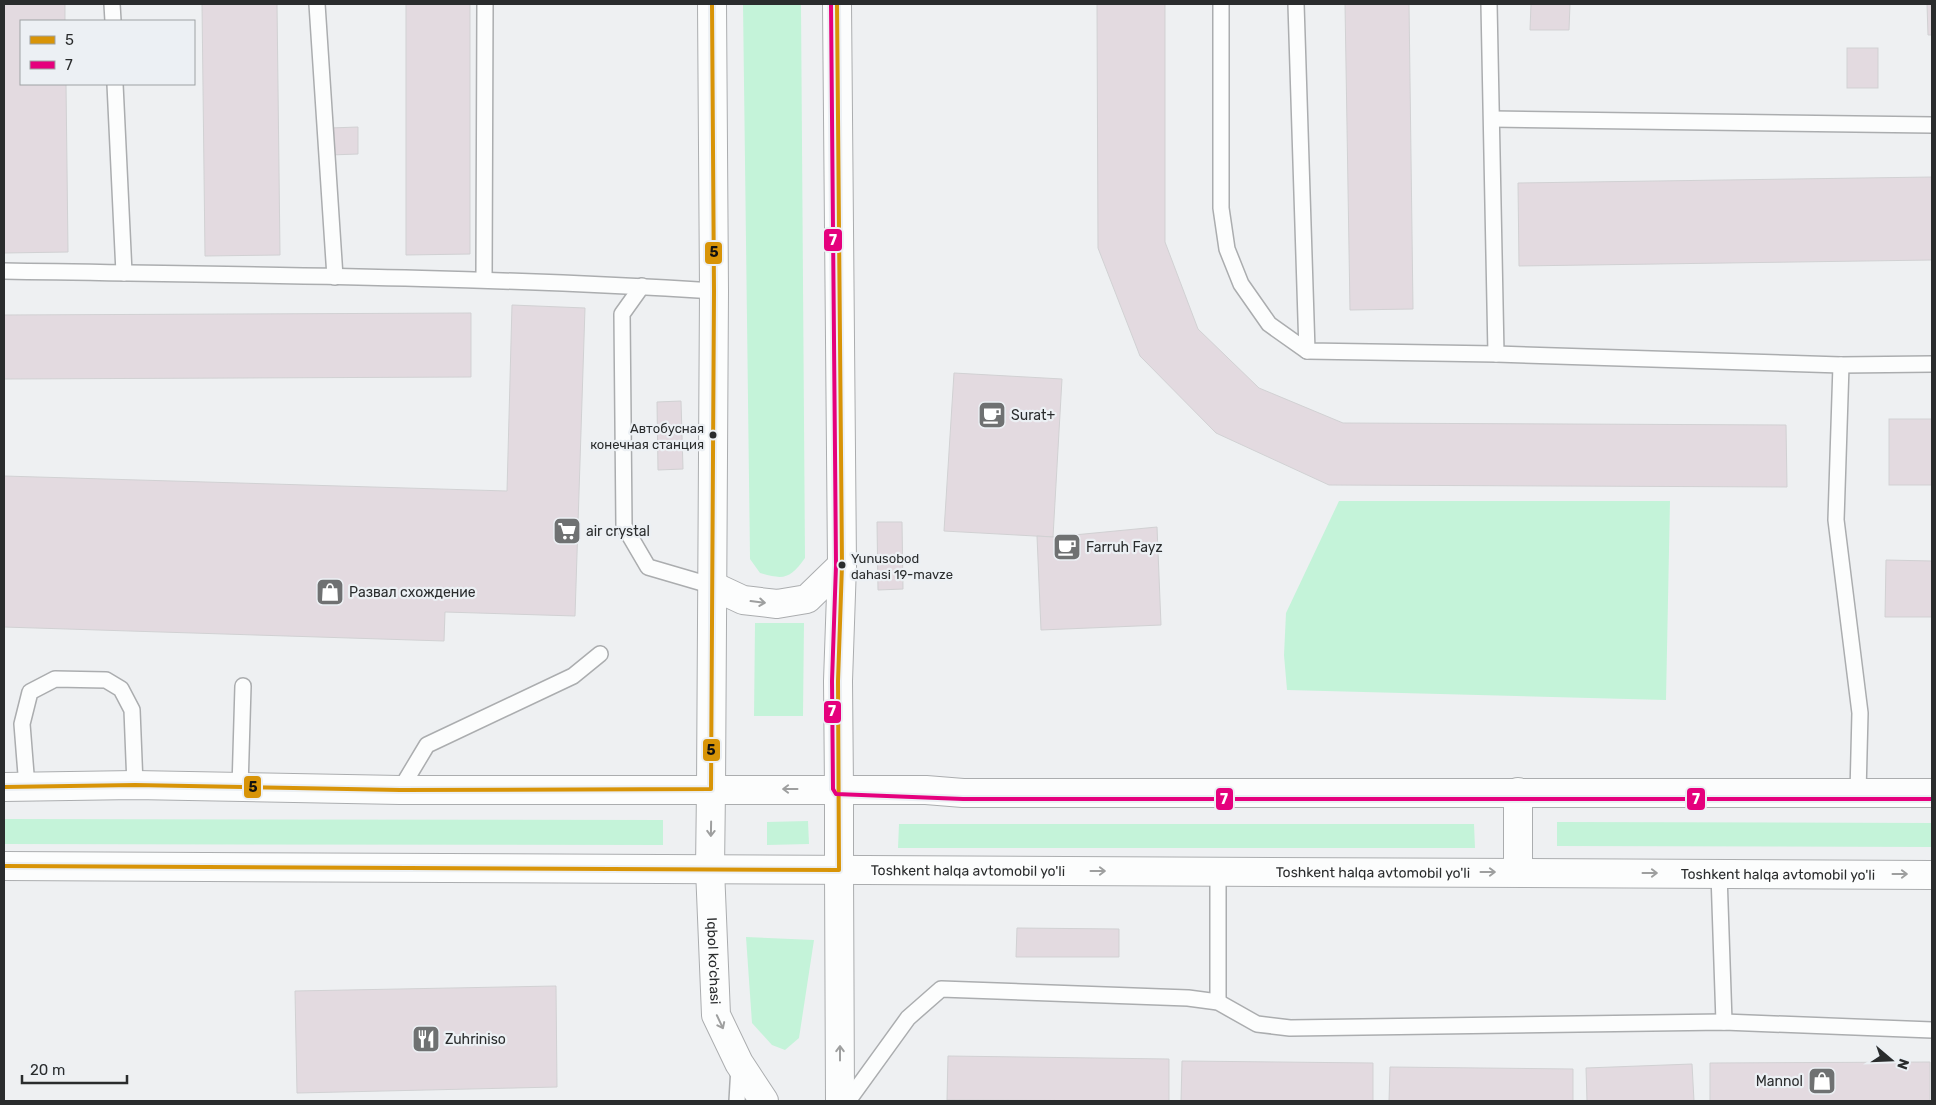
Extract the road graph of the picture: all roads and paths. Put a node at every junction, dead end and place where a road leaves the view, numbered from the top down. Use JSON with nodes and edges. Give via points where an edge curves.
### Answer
{"nodes":[{"id":1,"x":112,"y":4,"type":"edge"},
{"id":2,"x":317,"y":4,"type":"edge"},
{"id":3,"x":486,"y":4,"type":"edge"},
{"id":4,"x":712,"y":4,"type":"edge"},
{"id":5,"x":836,"y":4,"type":"edge"},
{"id":6,"x":1221,"y":4,"type":"edge"},
{"id":7,"x":1296,"y":4,"type":"edge"},
{"id":8,"x":1489,"y":4,"type":"edge"},
{"id":9,"x":113,"y":20,"type":"edge"},
{"id":10,"x":116,"y":85,"type":"edge"},
{"id":11,"x":1492,"y":119,"type":"junction"},
{"id":12,"x":1932,"y":125,"type":"edge"},
{"id":13,"x":4,"y":271,"type":"edge"},
{"id":14,"x":124,"y":273,"type":"junction"},
{"id":15,"x":335,"y":277,"type":"junction"},
{"id":16,"x":484,"y":280,"type":"junction"},
{"id":17,"x":642,"y":286,"type":"junction"},
{"id":18,"x":714,"y":291,"type":"junction"},
{"id":19,"x":1307,"y":351,"type":"junction"},
{"id":20,"x":1496,"y":354,"type":"junction"},
{"id":21,"x":1932,"y":364,"type":"edge"},
{"id":22,"x":1841,"y":365,"type":"junction"},
{"id":23,"x":842,"y":565,"type":"junction"},
{"id":24,"x":713,"y":586,"type":"junction"},
{"id":25,"x":600,"y":654,"type":"dead end"},
{"id":26,"x":243,"y":686,"type":"dead end"},
{"id":27,"x":12,"y":784,"type":"edge"},
{"id":28,"x":135,"y":785,"type":"junction"},
{"id":29,"x":240,"y":788,"type":"junction"},
{"id":30,"x":711,"y":789,"type":"junction"},
{"id":31,"x":400,"y":790,"type":"junction"},
{"id":32,"x":839,"y":790,"type":"junction"},
{"id":33,"x":1518,"y":792,"type":"junction"},
{"id":34,"x":1858,"y":793,"type":"junction"},
{"id":35,"x":1932,"y":793,"type":"edge"},
{"id":36,"x":4,"y":866,"type":"edge"},
{"id":37,"x":710,"y":869,"type":"junction"},
{"id":38,"x":839,"y":870,"type":"junction"},
{"id":39,"x":1218,"y":871,"type":"junction"},
{"id":40,"x":1518,"y":872,"type":"junction"},
{"id":41,"x":1719,"y":874,"type":"junction"},
{"id":42,"x":1932,"y":875,"type":"edge"},
{"id":43,"x":1218,"y":1002,"type":"junction"},
{"id":44,"x":1724,"y":1022,"type":"junction"},
{"id":45,"x":1932,"y":1030,"type":"edge"},
{"id":46,"x":740,"y":1063,"type":"junction"},
{"id":47,"x":737,"y":1101,"type":"edge"},
{"id":48,"x":764,"y":1101,"type":"edge"},
{"id":49,"x":840,"y":1101,"type":"edge"},
{"id":50,"x":848,"y":1101,"type":"edge"}],
"edges":[{"from":1,"to":9,"type":"lane"},
{"from":2,"to":15,"type":"lane"},
{"from":3,"to":16,"type":"lane"},
{"from":4,"to":18,"type":"main road","name":"Iqbol ko'chasi"},
{"from":5,"to":23,"type":"main road"},
{"from":6,"to":19,"type":"lane","via":[[1221,208],[1227,249],[1241,284],[1260,312],[1270,324]]},
{"from":7,"to":19,"type":"lane"},
{"from":8,"to":11,"type":"lane"},
{"from":10,"to":14,"type":"lane"},
{"from":11,"to":12,"type":"lane"},
{"from":11,"to":20,"type":"lane"},
{"from":13,"to":14,"type":"lane"},
{"from":14,"to":15,"type":"lane"},
{"from":15,"to":16,"type":"lane"},
{"from":16,"to":17,"type":"lane"},
{"from":17,"to":18,"type":"lane"},
{"from":17,"to":24,"type":"lane","via":[[622,314],[624,526],[648,567]]},
{"from":18,"to":24,"type":"main road","name":"Iqbol ko'chasi"},
{"from":19,"to":20,"type":"lane"},
{"from":20,"to":22,"type":"lane"},
{"from":21,"to":22,"type":"lane"},
{"from":22,"to":34,"type":"lane","via":[[1836,520],[1860,713]]},
{"from":24,"to":23,"type":"main road","one_way":true,"via":[[743,600],[777,604],[807,599]]},
{"from":23,"to":32,"type":"main road"},
{"from":24,"to":30,"type":"main road","name":"Iqbol ko'chasi"},
{"from":25,"to":31,"type":"lane","via":[[572,676],[427,745]]},
{"from":26,"to":29,"type":"lane"},
{"from":27,"to":28,"type":"main road"},
{"from":27,"to":28,"type":"lane","via":[[30,692],[55,679],[106,680],[120,689],[132,710]]},
{"from":28,"to":29,"type":"main road"},
{"from":29,"to":31,"type":"main road"},
{"from":30,"to":31,"type":"main road"},
{"from":32,"to":30,"type":"main road","one_way":true},
{"from":30,"to":37,"type":"main road","name":"Iqbol ko'chasi","one_way":true},
{"from":32,"to":33,"type":"main road"},
{"from":32,"to":38,"type":"main road"},
{"from":33,"to":34,"type":"main road"},
{"from":33,"to":40,"type":"main road"},
{"from":34,"to":35,"type":"main road"},
{"from":36,"to":37,"type":"main road","name":"Toshkent halqa avtomobil yo'li"},
{"from":37,"to":38,"type":"main road","name":"Toshkent halqa avtomobil yo'li"},
{"from":37,"to":46,"type":"main road","name":"Iqbol ko'chasi","one_way":true,"via":[[716,1015]]},
{"from":38,"to":39,"type":"main road","name":"Toshkent halqa avtomobil yo'li","one_way":true},
{"from":49,"to":38,"type":"main road","one_way":true},
{"from":39,"to":40,"type":"main road","name":"Toshkent halqa avtomobil yo'li","one_way":true},
{"from":39,"to":43,"type":"lane"},
{"from":40,"to":41,"type":"main road","name":"Toshkent halqa avtomobil yo'li","one_way":true},
{"from":41,"to":42,"type":"main road","name":"Toshkent halqa avtomobil yo'li","one_way":true},
{"from":41,"to":44,"type":"lane"},
{"from":43,"to":44,"type":"lane","via":[[1257,1024],[1290,1028]]},
{"from":43,"to":50,"type":"lane","via":[[1188,998],[941,989],[908,1018]]},
{"from":44,"to":45,"type":"lane"},
{"from":46,"to":47,"type":"lane"},
{"from":46,"to":48,"type":"main road","name":"Iqbol ko'chasi"}]}
